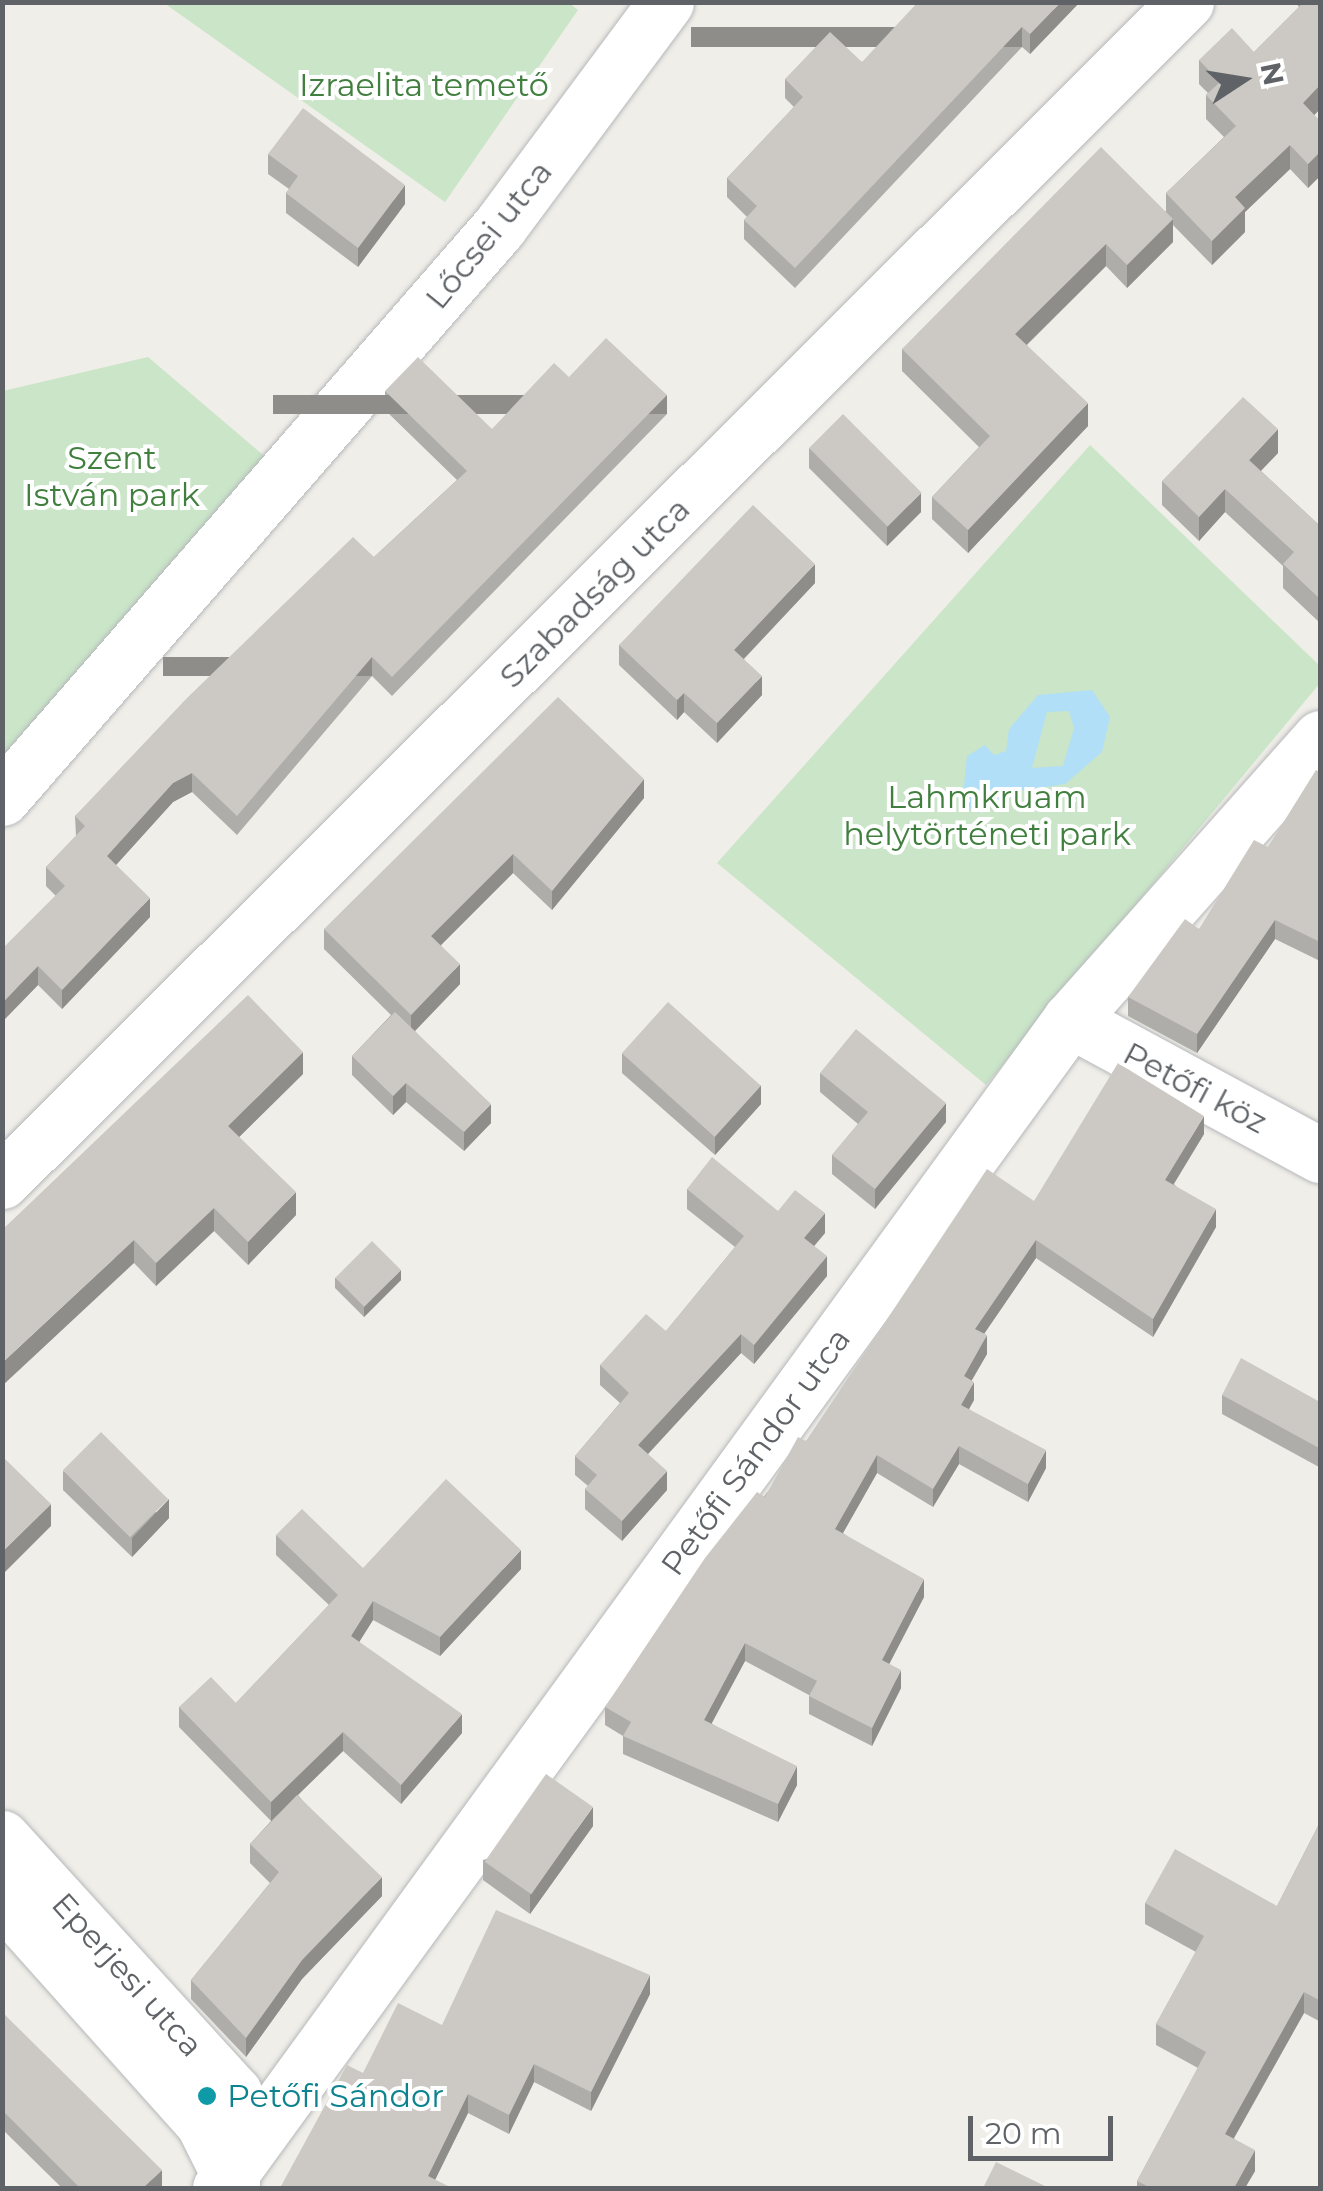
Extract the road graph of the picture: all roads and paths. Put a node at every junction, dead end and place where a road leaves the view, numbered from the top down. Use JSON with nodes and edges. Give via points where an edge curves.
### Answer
{"nodes":[{"id":1,"x":666,"y":2,"type":"edge"},
{"id":2,"x":1186,"y":2,"type":"edge"},
{"id":3,"x":1320,"y":738,"type":"edge"},
{"id":4,"x":2,"y":798,"type":"edge"},
{"id":5,"x":1070,"y":1020,"type":"junction"},
{"id":6,"x":1320,"y":1154,"type":"edge"},
{"id":7,"x":2,"y":1181,"type":"edge"},
{"id":8,"x":2,"y":1838,"type":"edge"},
{"id":9,"x":2,"y":1898,"type":"edge"},
{"id":10,"x":232,"y":2185,"type":"edge"}],
"edges":[{"from":1,"to":4,"type":"street","name":"Lőcsei utca","via":[[500,227]]},
{"from":2,"to":7,"type":"street","name":"Szabadság utca"},
{"from":3,"to":5,"type":"street","name":"Petőfi Sándor utca"},
{"from":5,"to":6,"type":"street","name":"Petőfi köz"},
{"from":5,"to":10,"type":"street","name":"Petőfi Sándor utca"},
{"from":8,"to":10,"type":"street","name":"Eperjesi utca","via":[[234,2093]]},
{"from":9,"to":10,"type":"street","name":"Eperjesi utca","via":[[203,2123]]}]}
